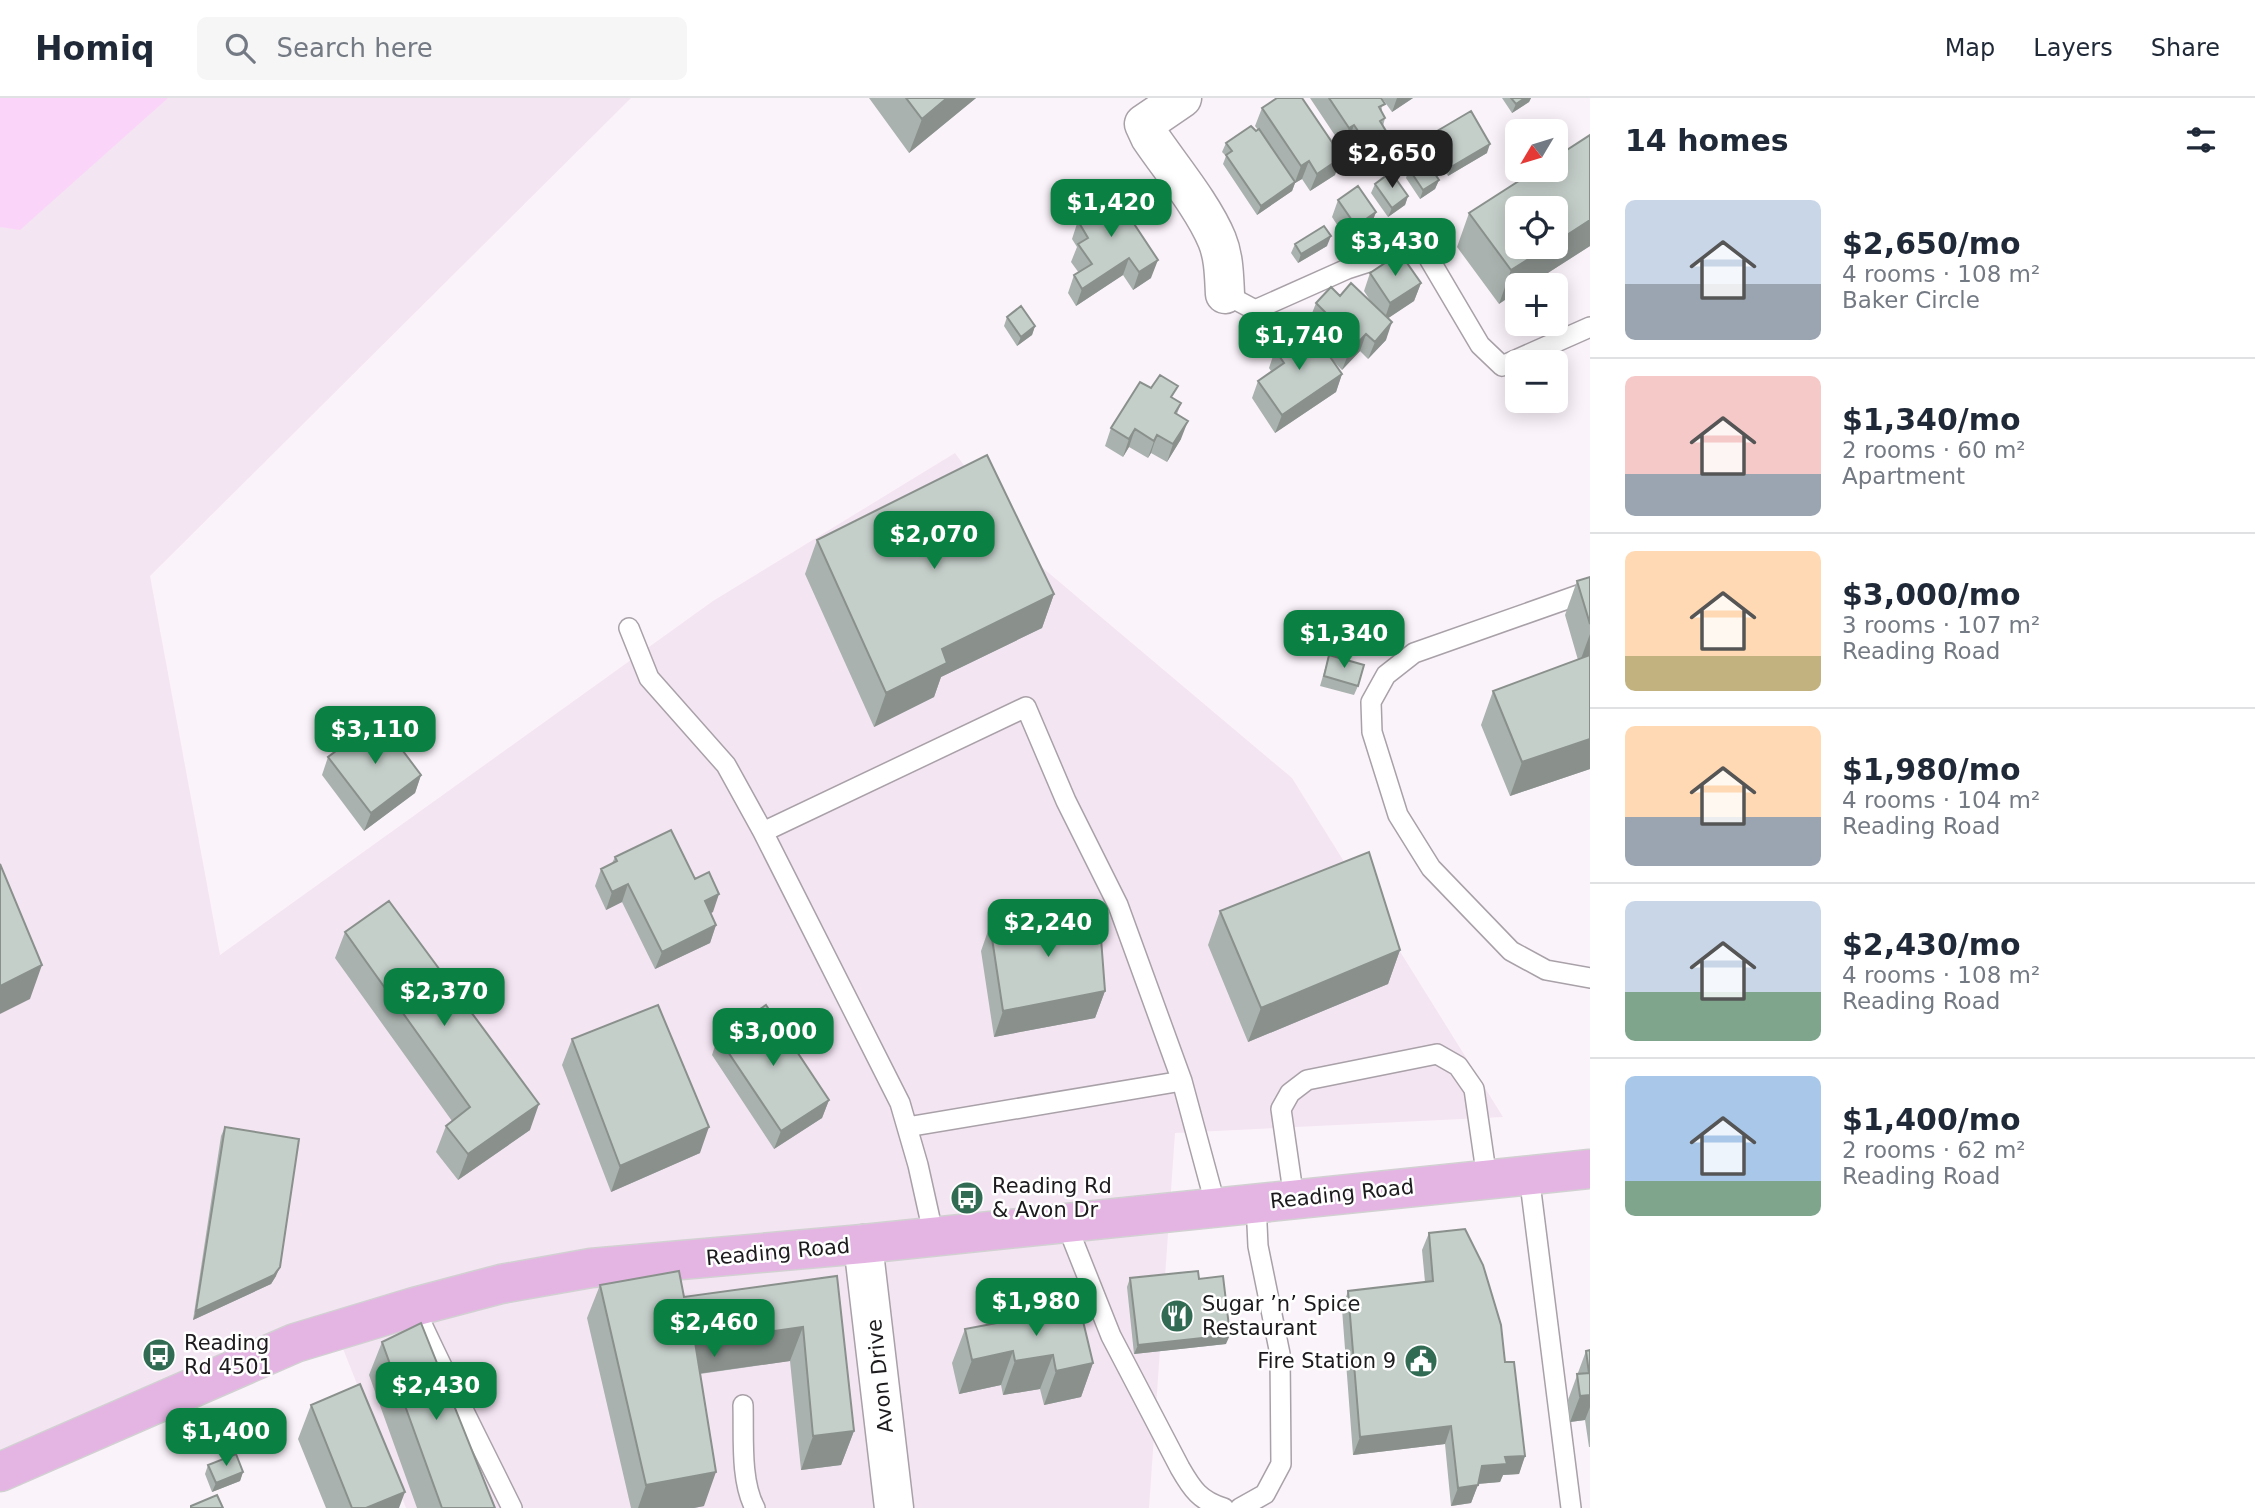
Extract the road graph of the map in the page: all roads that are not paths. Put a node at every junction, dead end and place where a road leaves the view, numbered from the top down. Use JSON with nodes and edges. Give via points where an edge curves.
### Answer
{"nodes":[{"id":1,"x":1182,"y":98,"type":"edge"},
{"id":2,"x":1225,"y":294,"type":"joint"},
{"id":3,"x":1590,"y":327,"type":"edge"},
{"id":4,"x":1590,"y":591,"type":"edge"},
{"id":5,"x":629,"y":628,"type":"dead end"},
{"id":6,"x":763,"y":832,"type":"junction"},
{"id":7,"x":1590,"y":978,"type":"edge"},
{"id":8,"x":1182,"y":1081,"type":"junction"},
{"id":9,"x":907,"y":1127,"type":"junction"},
{"id":10,"x":1590,"y":1169,"type":"edge"},
{"id":11,"x":1529,"y":1175,"type":"junction"},
{"id":12,"x":1487,"y":1179,"type":"junction"},
{"id":13,"x":1294,"y":1199,"type":"junction"},
{"id":14,"x":1256,"y":1203,"type":"junction"},
{"id":15,"x":1216,"y":1207,"type":"junction"},
{"id":16,"x":1066,"y":1223,"type":"junction"},
{"id":17,"x":934,"y":1237,"type":"junction"},
{"id":18,"x":863,"y":1244,"type":"junction"},
{"id":19,"x":414,"y":1307,"type":"junction"},
{"id":20,"x":743,"y":1405,"type":"dead end"},
{"id":21,"x":0,"y":1472,"type":"edge"},
{"id":22,"x":512,"y":1508,"type":"edge"},
{"id":23,"x":755,"y":1508,"type":"edge"},
{"id":24,"x":894,"y":1508,"type":"edge"},
{"id":25,"x":1224,"y":1508,"type":"edge"},
{"id":26,"x":1240,"y":1508,"type":"edge"},
{"id":27,"x":1571,"y":1508,"type":"edge"}],
"edges":[{"from":1,"to":2,"type":"street","via":[[1144,124],[1217,240]]},
{"from":2,"to":3,"type":"lane","via":[[1255,310],[1347,269],[1421,245],[1480,345],[1502,366]]},
{"from":4,"to":7,"type":"lane","via":[[1413,653],[1386,675],[1371,702],[1372,732],[1398,815],[1431,868],[1511,951],[1546,970]]},
{"from":5,"to":6,"type":"lane","via":[[649,678],[726,765]]},
{"from":6,"to":8,"type":"lane","via":[[1026,706],[1066,801],[1118,905]]},
{"from":6,"to":9,"type":"lane","via":[[900,1103]]},
{"from":8,"to":9,"type":"lane"},
{"from":8,"to":15,"type":"lane"},
{"from":9,"to":17,"type":"lane"},
{"from":10,"to":11,"type":"main road","name":"Reading Road"},
{"from":11,"to":12,"type":"main road","name":"Reading Road"},
{"from":11,"to":27,"type":"lane"},
{"from":12,"to":13,"type":"main road","name":"Reading Road"},
{"from":12,"to":13,"type":"lane","via":[[1474,1089],[1458,1066],[1437,1054],[1307,1080],[1290,1093],[1281,1109]]},
{"from":13,"to":14,"type":"main road","name":"Reading Road"},
{"from":14,"to":15,"type":"main road","name":"Reading Road"},
{"from":14,"to":26,"type":"lane","via":[[1258,1246],[1280,1354],[1281,1464],[1265,1494]]},
{"from":15,"to":16,"type":"main road","name":"Reading Road"},
{"from":16,"to":17,"type":"main road","name":"Reading Road"},
{"from":16,"to":25,"type":"lane","via":[[1111,1336],[1189,1485],[1207,1503]]},
{"from":17,"to":18,"type":"main road","name":"Reading Road"},
{"from":18,"to":19,"type":"main road","name":"Reading Road","via":[[591,1268],[501,1284]]},
{"from":18,"to":24,"type":"street","name":"Avon Drive"},
{"from":19,"to":21,"type":"main road","name":"Reading Road","via":[[295,1343]]},
{"from":19,"to":22,"type":"lane"},
{"from":20,"to":23,"type":"lane","via":[[745,1465]]}]}
